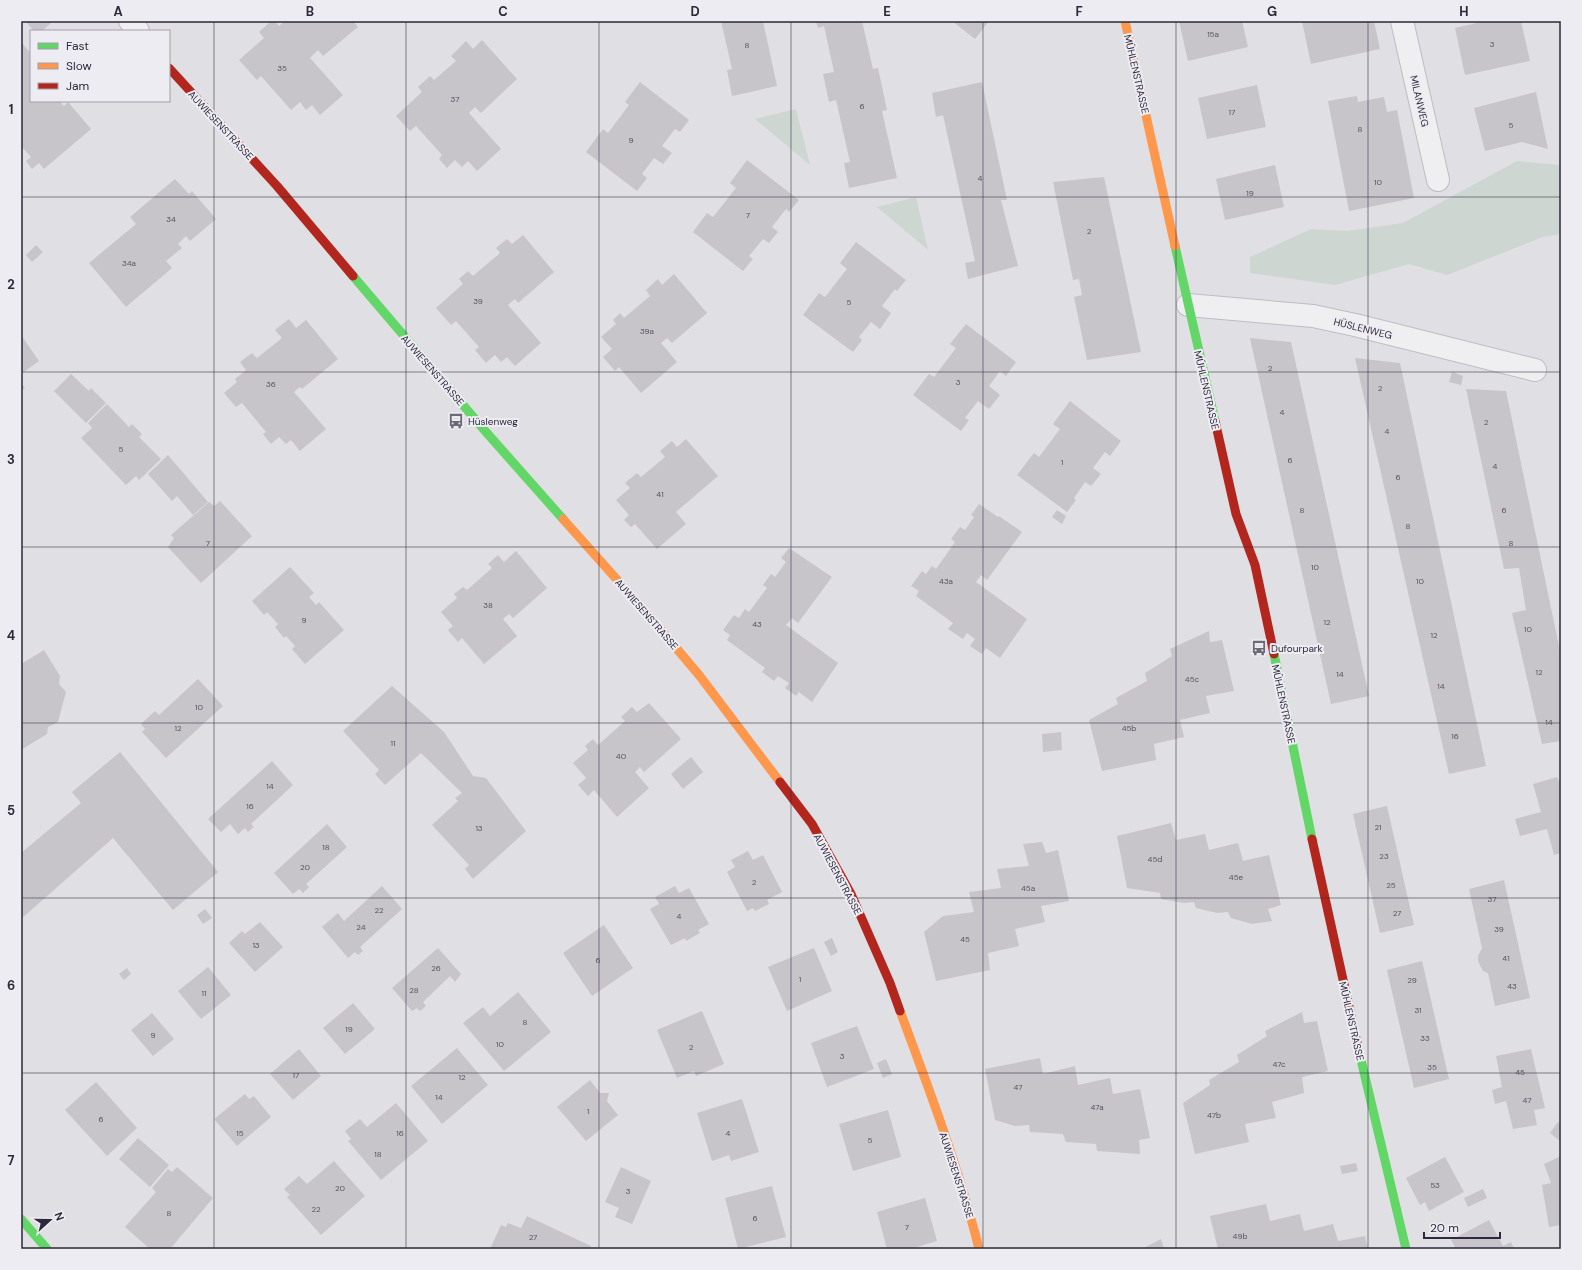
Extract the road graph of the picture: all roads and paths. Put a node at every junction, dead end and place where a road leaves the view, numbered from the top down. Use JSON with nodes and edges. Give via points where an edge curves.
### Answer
{"nodes":[{"id":1,"x":130,"y":21,"type":"edge"},
{"id":2,"x":1125,"y":21,"type":"edge"},
{"id":3,"x":1402,"y":21,"type":"edge"},
{"id":4,"x":137,"y":30,"type":"edge"},
{"id":5,"x":170,"y":69,"type":"edge"},
{"id":6,"x":1438,"y":180,"type":"dead end"},
{"id":7,"x":1188,"y":305,"type":"junction"},
{"id":8,"x":1536,"y":370,"type":"dead end"},
{"id":9,"x":21,"y":1219,"type":"edge"},
{"id":10,"x":47,"y":1249,"type":"edge"},
{"id":11,"x":979,"y":1249,"type":"edge"},
{"id":12,"x":1406,"y":1249,"type":"edge"}],
"edges":[{"from":1,"to":4,"type":"street"},
{"from":2,"to":7,"type":"street","name":"MÜHLENSTRASSE"},
{"from":3,"to":6,"type":"street","name":"MILANWEG"},
{"from":5,"to":11,"type":"street","name":"AUWIESENSTRASSE","via":[[277,186],[486,432],[635,599],[699,675],[812,824],[851,894],[890,983],[935,1107]]},
{"from":7,"to":8,"type":"street","name":"HÜSLENWEG","via":[[1313,316]]},
{"from":7,"to":12,"type":"street","name":"MÜHLENSTRASSE","via":[[1236,514],[1255,565],[1350,1013]]},
{"from":9,"to":10,"type":"street"}]}
